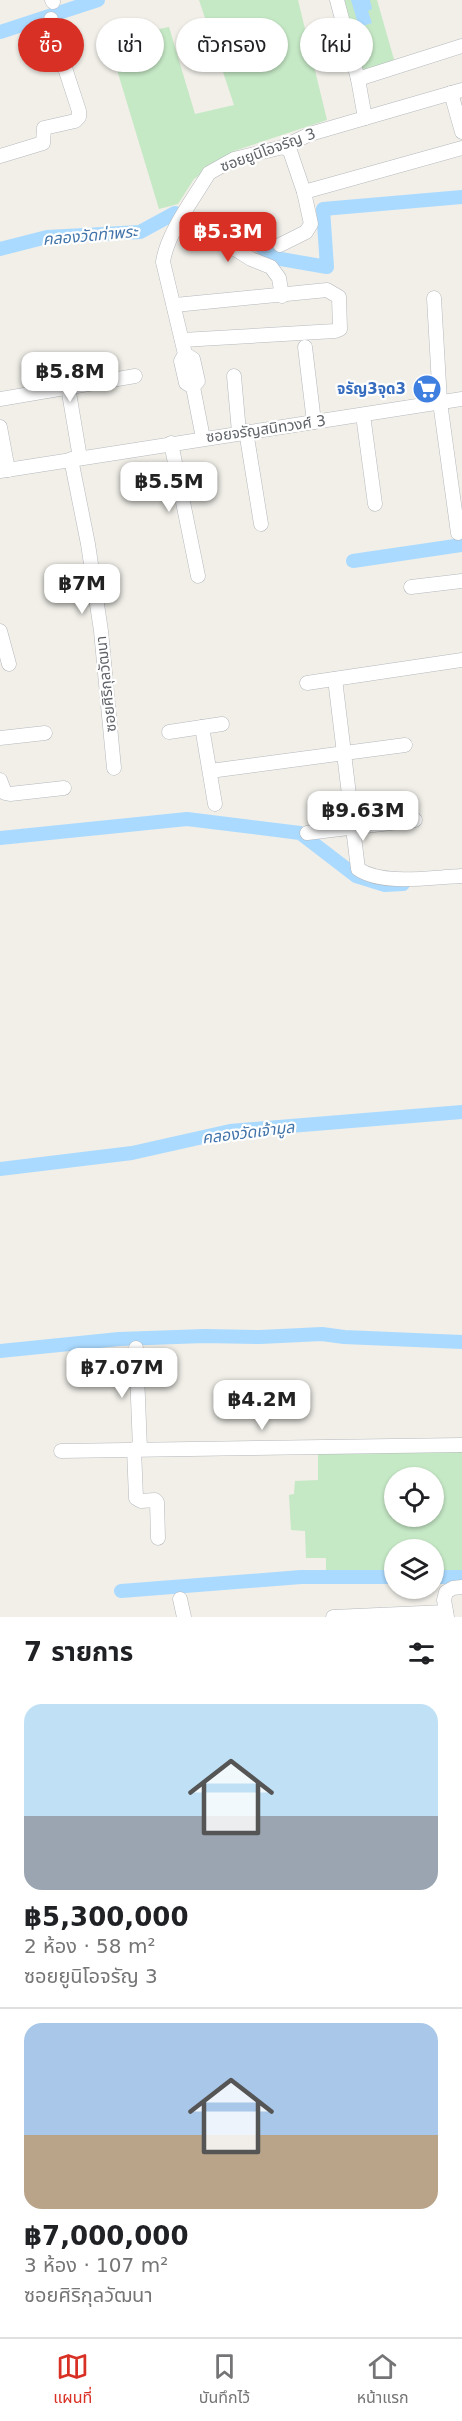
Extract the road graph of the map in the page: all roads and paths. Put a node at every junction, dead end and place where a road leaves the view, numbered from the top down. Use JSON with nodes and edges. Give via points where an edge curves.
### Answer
{"nodes":[{"id":1,"x":337,"y":0,"type":"edge"},
{"id":2,"x":462,"y":46,"type":"edge"},
{"id":3,"x":66,"y":72,"type":"edge"},
{"id":4,"x":358,"y":79,"type":"junction"},
{"id":5,"x":456,"y":92,"type":"edge"},
{"id":6,"x":365,"y":118,"type":"junction"},
{"id":7,"x":462,"y":132,"type":"edge"},
{"id":8,"x":283,"y":147,"type":"junction"},
{"id":9,"x":462,"y":148,"type":"edge"},
{"id":10,"x":0,"y":156,"type":"edge"},
{"id":11,"x":304,"y":192,"type":"junction"},
{"id":12,"x":178,"y":226,"type":"junction"},
{"id":13,"x":280,"y":245,"type":"dead end"},
{"id":14,"x":282,"y":296,"type":"junction"},
{"id":15,"x":434,"y":298,"type":"dead end"},
{"id":16,"x":175,"y":305,"type":"junction"},
{"id":17,"x":184,"y":347,"type":"junction"},
{"id":18,"x":305,"y":347,"type":"dead end"},
{"id":19,"x":64,"y":363,"type":"dead end"},
{"id":20,"x":135,"y":376,"type":"dead end"},
{"id":21,"x":234,"y":376,"type":"dead end"},
{"id":22,"x":69,"y":387,"type":"junction"},
{"id":23,"x":0,"y":399,"type":"edge"},
{"id":24,"x":462,"y":399,"type":"edge"},
{"id":25,"x":440,"y":402,"type":"junction"},
{"id":26,"x":363,"y":415,"type":"junction"},
{"id":27,"x":314,"y":422,"type":"junction"},
{"id":28,"x":0,"y":428,"type":"edge"},
{"id":29,"x":243,"y":432,"type":"junction"},
{"id":30,"x":203,"y":438,"type":"junction"},
{"id":31,"x":171,"y":443,"type":"junction"},
{"id":32,"x":76,"y":458,"type":"junction"},
{"id":33,"x":4,"y":470,"type":"edge"},
{"id":34,"x":375,"y":504,"type":"dead end"},
{"id":35,"x":261,"y":524,"type":"dead end"},
{"id":36,"x":458,"y":533,"type":"dead end"},
{"id":37,"x":198,"y":576,"type":"dead end"},
{"id":38,"x":462,"y":581,"type":"edge"},
{"id":39,"x":411,"y":587,"type":"dead end"},
{"id":40,"x":0,"y":631,"type":"edge"},
{"id":41,"x":462,"y":660,"type":"edge"},
{"id":42,"x":9,"y":664,"type":"dead end"},
{"id":43,"x":335,"y":679,"type":"junction"},
{"id":44,"x":307,"y":683,"type":"dead end"},
{"id":45,"x":222,"y":724,"type":"dead end"},
{"id":46,"x":202,"y":727,"type":"junction"},
{"id":47,"x":169,"y":732,"type":"dead end"},
{"id":48,"x":45,"y":733,"type":"dead end"},
{"id":49,"x":0,"y":738,"type":"edge"},
{"id":50,"x":405,"y":745,"type":"dead end"},
{"id":51,"x":344,"y":753,"type":"junction"},
{"id":52,"x":114,"y":768,"type":"dead end"},
{"id":53,"x":210,"y":771,"type":"junction"},
{"id":54,"x":0,"y":780,"type":"edge"},
{"id":55,"x":64,"y":788,"type":"dead end"},
{"id":56,"x":215,"y":804,"type":"dead end"},
{"id":57,"x":415,"y":820,"type":"dead end"},
{"id":58,"x":353,"y":827,"type":"junction"},
{"id":59,"x":307,"y":833,"type":"dead end"},
{"id":60,"x":462,"y":876,"type":"edge"},
{"id":61,"x":135,"y":1347,"type":"dead end"},
{"id":62,"x":462,"y":1445,"type":"edge"},
{"id":63,"x":137,"y":1449,"type":"junction"},
{"id":64,"x":61,"y":1451,"type":"dead end"},
{"id":65,"x":158,"y":1539,"type":"dead end"},
{"id":66,"x":462,"y":1587,"type":"edge"},
{"id":67,"x":180,"y":1599,"type":"dead end"},
{"id":68,"x":447,"y":1614,"type":"edge"},
{"id":69,"x":184,"y":1617,"type":"edge"},
{"id":70,"x":333,"y":1617,"type":"edge"}],
"edges":[{"from":1,"to":4,"type":"street"},
{"from":2,"to":4,"type":"street"},
{"from":3,"to":10,"type":"street","via":[[79,117],[44,128],[43,143]]},
{"from":4,"to":6,"type":"street"},
{"from":5,"to":6,"type":"street","name":"ซอยยูนิโอจรัญ 3"},
{"from":5,"to":7,"type":"street"},
{"from":6,"to":8,"type":"street","name":"ซอยยูนิโอจรัญ 3","via":[[310,134]]},
{"from":8,"to":11,"type":"street","via":[[290,151]]},
{"from":8,"to":12,"type":"street","name":"ซอยยูนิโอจรัญ 3","via":[[234,159],[209,173]]},
{"from":9,"to":11,"type":"street"},
{"from":11,"to":13,"type":"street","via":[[311,224]]},
{"from":12,"to":14,"type":"street","via":[[206,231],[271,267],[279,278]]},
{"from":12,"to":16,"type":"street","name":"ซอยยูนิโอจรัญ 3","via":[[164,262]]},
{"from":14,"to":16,"type":"street"},
{"from":14,"to":17,"type":"street","via":[[327,290],[339,297],[340,328]]},
{"from":15,"to":25,"type":"street"},
{"from":16,"to":17,"type":"street","name":"ซอยยูนิโอจรัญ 3"},
{"from":17,"to":30,"type":"street","name":"ซอยยูนิโอจรัญ 3","via":[[193,359],[198,381],[193,387]]},
{"from":18,"to":27,"type":"street"},
{"from":19,"to":22,"type":"street","name":"ซอยศิริกุลวัฒนา"},
{"from":20,"to":22,"type":"street"},
{"from":21,"to":29,"type":"street"},
{"from":22,"to":23,"type":"street"},
{"from":22,"to":32,"type":"street","name":"ซอยศิริกุลวัฒนา"},
{"from":24,"to":25,"type":"street","name":"ซอยจรัญสนิทวงศ์ 3"},
{"from":25,"to":26,"type":"street","name":"ซอยจรัญสนิทวงศ์ 3"},
{"from":25,"to":36,"type":"street"},
{"from":26,"to":27,"type":"street","name":"ซอยจรัญสนิทวงศ์ 3"},
{"from":26,"to":34,"type":"street"},
{"from":27,"to":29,"type":"street","name":"ซอยจรัญสนิทวงศ์ 3"},
{"from":28,"to":33,"type":"street"},
{"from":29,"to":30,"type":"street","name":"ซอยจรัญสนิทวงศ์ 3"},
{"from":29,"to":35,"type":"street"},
{"from":30,"to":31,"type":"street","name":"ซอยจรัญสนิทวงศ์ 3"},
{"from":31,"to":32,"type":"street","name":"ซอยจรัญสนิทวงศ์ 3"},
{"from":31,"to":37,"type":"street"},
{"from":32,"to":33,"type":"street","name":"ซอยจรัญสนิทวงศ์ 3"},
{"from":32,"to":52,"type":"street","name":"ซอยศิริกุลวัฒนา","via":[[101,631]]},
{"from":38,"to":39,"type":"street"},
{"from":40,"to":42,"type":"street"},
{"from":41,"to":43,"type":"street"},
{"from":43,"to":44,"type":"street"},
{"from":43,"to":51,"type":"street"},
{"from":45,"to":46,"type":"street"},
{"from":46,"to":47,"type":"street"},
{"from":46,"to":53,"type":"street"},
{"from":48,"to":49,"type":"street"},
{"from":50,"to":51,"type":"street"},
{"from":51,"to":53,"type":"street"},
{"from":51,"to":58,"type":"street"},
{"from":53,"to":56,"type":"street"},
{"from":54,"to":55,"type":"street","via":[[5,793],[10,794]]},
{"from":57,"to":58,"type":"street"},
{"from":58,"to":59,"type":"street"},
{"from":58,"to":60,"type":"street","via":[[358,869],[366,873],[405,879]]},
{"from":61,"to":63,"type":"street"},
{"from":62,"to":63,"type":"street"},
{"from":63,"to":64,"type":"street"},
{"from":63,"to":65,"type":"street","via":[[136,1498],[157,1502]]},
{"from":66,"to":68,"type":"street","via":[[446,1592]]},
{"from":67,"to":69,"type":"street"},
{"from":68,"to":70,"type":"street"}]}
